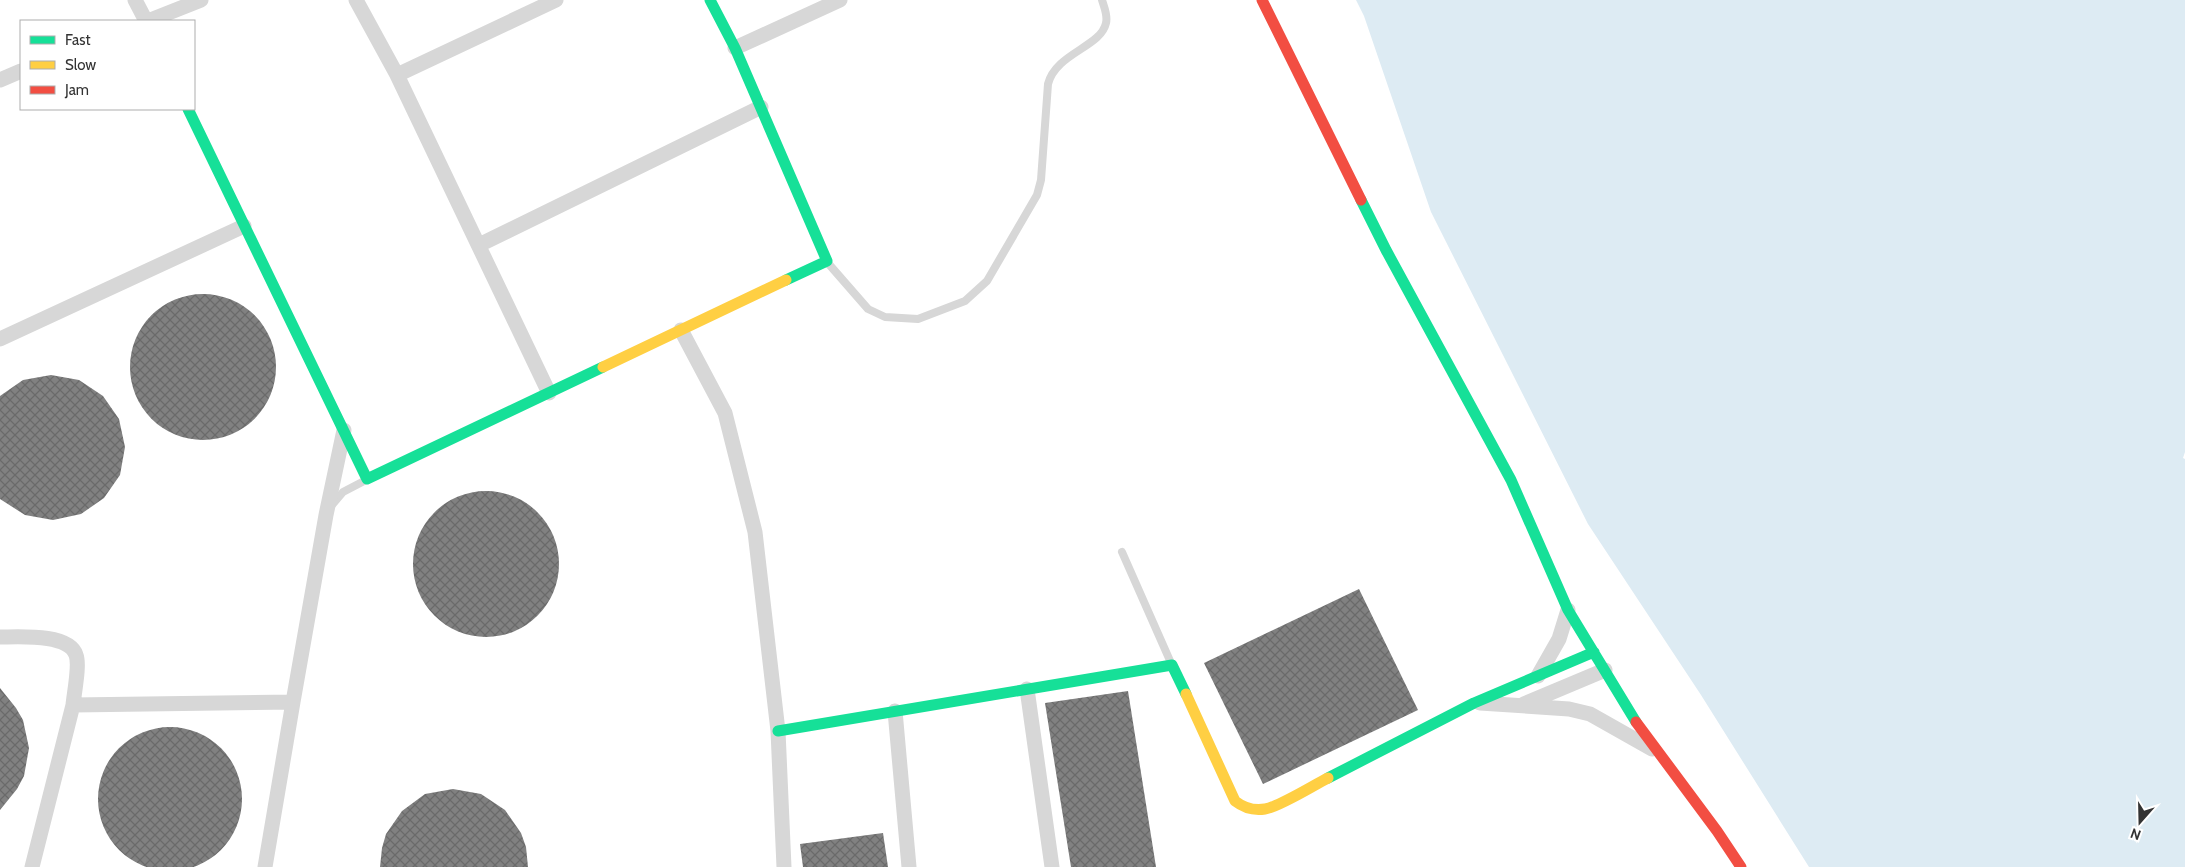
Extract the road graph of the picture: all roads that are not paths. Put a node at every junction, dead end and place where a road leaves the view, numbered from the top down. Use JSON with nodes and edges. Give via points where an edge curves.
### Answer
{"nodes":[{"id":1,"x":135,"y":0,"type":"edge"},
{"id":2,"x":201,"y":0,"type":"edge"},
{"id":3,"x":356,"y":0,"type":"edge"},
{"id":4,"x":556,"y":0,"type":"edge"},
{"id":5,"x":710,"y":0,"type":"edge"},
{"id":6,"x":840,"y":0,"type":"edge"},
{"id":7,"x":1102,"y":0,"type":"edge"},
{"id":8,"x":1262,"y":0,"type":"edge"},
{"id":9,"x":146,"y":20,"type":"edge"},
{"id":10,"x":150,"y":20,"type":"edge"},
{"id":11,"x":735,"y":48,"type":"junction"},
{"id":12,"x":20,"y":71,"type":"edge"},
{"id":13,"x":397,"y":75,"type":"junction"},
{"id":14,"x":0,"y":80,"type":"edge"},
{"id":15,"x":761,"y":107,"type":"junction"},
{"id":16,"x":188,"y":110,"type":"edge"},
{"id":17,"x":244,"y":226,"type":"junction"},
{"id":18,"x":479,"y":245,"type":"junction"},
{"id":19,"x":827,"y":261,"type":"junction"},
{"id":20,"x":682,"y":330,"type":"junction"},
{"id":21,"x":0,"y":339,"type":"edge"},
{"id":22,"x":549,"y":393,"type":"junction"},
{"id":23,"x":344,"y":430,"type":"junction"},
{"id":24,"x":368,"y":479,"type":"junction"},
{"id":25,"x":326,"y":516,"type":"junction"},
{"id":26,"x":1122,"y":552,"type":"dead end"},
{"id":27,"x":1568,"y":610,"type":"junction"},
{"id":28,"x":0,"y":637,"type":"edge"},
{"id":29,"x":1594,"y":652,"type":"junction"},
{"id":30,"x":1172,"y":665,"type":"junction"},
{"id":31,"x":1605,"y":670,"type":"junction"},
{"id":32,"x":1537,"y":677,"type":"junction"},
{"id":33,"x":1027,"y":689,"type":"junction"},
{"id":34,"x":293,"y":702,"type":"junction"},
{"id":35,"x":1474,"y":703,"type":"junction"},
{"id":36,"x":1523,"y":704,"type":"junction"},
{"id":37,"x":72,"y":705,"type":"junction"},
{"id":38,"x":895,"y":711,"type":"junction"},
{"id":39,"x":778,"y":731,"type":"junction"},
{"id":40,"x":1656,"y":751,"type":"junction"},
{"id":41,"x":32,"y":867,"type":"edge"},
{"id":42,"x":265,"y":867,"type":"edge"},
{"id":43,"x":784,"y":867,"type":"edge"},
{"id":44,"x":909,"y":867,"type":"edge"},
{"id":45,"x":1052,"y":867,"type":"edge"},
{"id":46,"x":1741,"y":867,"type":"edge"}],
"edges":[{"from":1,"to":9,"type":"street"},
{"from":2,"to":10,"type":"street"},
{"from":3,"to":13,"type":"street"},
{"from":4,"to":13,"type":"street"},
{"from":5,"to":11,"type":"street"},
{"from":6,"to":11,"type":"street"},
{"from":7,"to":19,"type":"lane","via":[[1106,23],[1101,34],[1056,66],[1051,74],[1037,194],[987,281],[964,301],[918,319],[885,317],[868,308]]},
{"from":8,"to":27,"type":"street","via":[[1386,250],[1511,480]]},
{"from":11,"to":15,"type":"street"},
{"from":12,"to":14,"type":"street"},
{"from":13,"to":18,"type":"street"},
{"from":15,"to":18,"type":"street"},
{"from":15,"to":19,"type":"street"},
{"from":16,"to":17,"type":"street"},
{"from":17,"to":21,"type":"street"},
{"from":17,"to":23,"type":"street"},
{"from":18,"to":22,"type":"street"},
{"from":19,"to":20,"type":"street"},
{"from":20,"to":22,"type":"street"},
{"from":20,"to":39,"type":"street","via":[[725,413],[755,532]]},
{"from":22,"to":24,"type":"street"},
{"from":23,"to":24,"type":"street"},
{"from":23,"to":25,"type":"street"},
{"from":24,"to":25,"type":"lane","via":[[343,492]]},
{"from":25,"to":34,"type":"street"},
{"from":26,"to":30,"type":"lane"},
{"from":27,"to":29,"type":"street"},
{"from":27,"to":32,"type":"street","via":[[1558,639]]},
{"from":28,"to":37,"type":"street","via":[[33,636],[73,648],[77,656]]},
{"from":29,"to":31,"type":"street"},
{"from":29,"to":32,"type":"street"},
{"from":30,"to":33,"type":"street"},
{"from":30,"to":35,"type":"street","via":[[1235,801],[1255,811],[1267,809]]},
{"from":31,"to":36,"type":"street"},
{"from":31,"to":40,"type":"street"},
{"from":32,"to":35,"type":"street"},
{"from":33,"to":38,"type":"street"},
{"from":33,"to":45,"type":"street"},
{"from":34,"to":37,"type":"street"},
{"from":34,"to":42,"type":"street"},
{"from":35,"to":36,"type":"street"},
{"from":36,"to":40,"type":"street","via":[[1590,714]]},
{"from":37,"to":41,"type":"street"},
{"from":38,"to":39,"type":"street"},
{"from":38,"to":44,"type":"street"},
{"from":39,"to":43,"type":"street"},
{"from":40,"to":46,"type":"street"}]}
